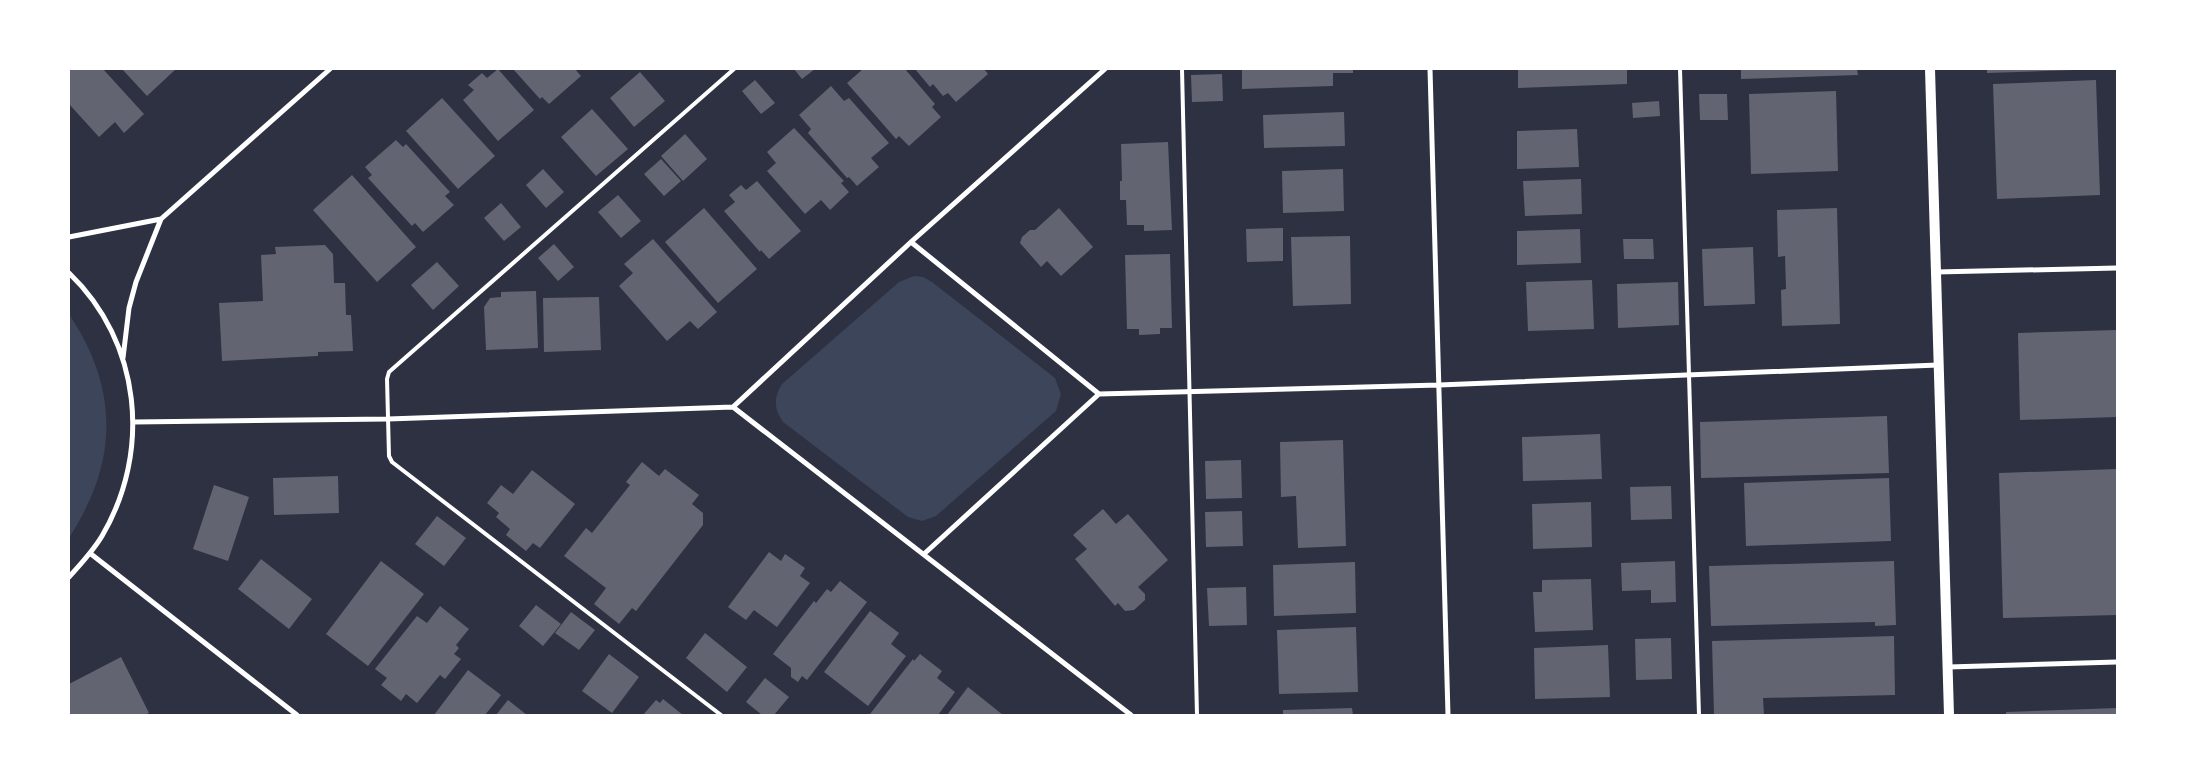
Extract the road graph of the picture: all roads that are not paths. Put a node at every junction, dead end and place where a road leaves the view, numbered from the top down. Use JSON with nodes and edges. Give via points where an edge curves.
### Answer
{"nodes":[{"id":1,"x":330,"y":69,"type":"edge"},
{"id":2,"x":734,"y":69,"type":"edge"},
{"id":3,"x":1106,"y":69,"type":"edge"},
{"id":4,"x":1182,"y":69,"type":"edge"},
{"id":5,"x":1430,"y":69,"type":"edge"},
{"id":6,"x":1680,"y":69,"type":"edge"},
{"id":7,"x":1930,"y":69,"type":"edge"},
{"id":8,"x":161,"y":219,"type":"junction"},
{"id":9,"x":69,"y":237,"type":"edge"},
{"id":10,"x":911,"y":242,"type":"junction"},
{"id":11,"x":2117,"y":268,"type":"edge"},
{"id":12,"x":1936,"y":272,"type":"junction"},
{"id":13,"x":69,"y":273,"type":"edge"},
{"id":14,"x":123,"y":358,"type":"junction"},
{"id":15,"x":1938,"y":365,"type":"junction"},
{"id":16,"x":1689,"y":374,"type":"junction"},
{"id":17,"x":1439,"y":385,"type":"junction"},
{"id":18,"x":1189,"y":392,"type":"junction"},
{"id":19,"x":1100,"y":394,"type":"junction"},
{"id":20,"x":733,"y":407,"type":"junction"},
{"id":21,"x":388,"y":419,"type":"junction"},
{"id":22,"x":134,"y":422,"type":"junction"},
{"id":23,"x":90,"y":554,"type":"junction"},
{"id":24,"x":924,"y":554,"type":"junction"},
{"id":25,"x":69,"y":577,"type":"edge"},
{"id":26,"x":2117,"y":662,"type":"edge"},
{"id":27,"x":1948,"y":667,"type":"junction"},
{"id":28,"x":297,"y":715,"type":"edge"},
{"id":29,"x":721,"y":715,"type":"edge"},
{"id":30,"x":1131,"y":715,"type":"edge"},
{"id":31,"x":1197,"y":715,"type":"edge"},
{"id":32,"x":1448,"y":715,"type":"edge"},
{"id":33,"x":1699,"y":715,"type":"edge"},
{"id":34,"x":1949,"y":715,"type":"edge"}],
"edges":[{"from":1,"to":8,"type":"street"},
{"from":2,"to":21,"type":"lane","via":[[389,372],[386,380]]},
{"from":3,"to":10,"type":"street"},
{"from":4,"to":18,"type":"lane"},
{"from":5,"to":17,"type":"street"},
{"from":6,"to":16,"type":"lane"},
{"from":7,"to":12,"type":"main road"},
{"from":8,"to":9,"type":"street"},
{"from":8,"to":14,"type":"street","via":[[136,282]]},
{"from":10,"to":19,"type":"street"},
{"from":10,"to":20,"type":"street"},
{"from":11,"to":12,"type":"street"},
{"from":12,"to":15,"type":"main road"},
{"from":13,"to":14,"type":"street","via":[[107,322]]},
{"from":14,"to":22,"type":"street"},
{"from":15,"to":16,"type":"street"},
{"from":15,"to":27,"type":"main road"},
{"from":16,"to":17,"type":"street"},
{"from":16,"to":33,"type":"lane"},
{"from":17,"to":18,"type":"street"},
{"from":17,"to":32,"type":"street"},
{"from":18,"to":19,"type":"street"},
{"from":18,"to":31,"type":"lane"},
{"from":19,"to":24,"type":"street"},
{"from":20,"to":21,"type":"street"},
{"from":20,"to":24,"type":"street"},
{"from":21,"to":22,"type":"street"},
{"from":21,"to":29,"type":"lane","via":[[392,462]]},
{"from":22,"to":23,"type":"street","via":[[130,463],[120,501]]},
{"from":23,"to":25,"type":"street"},
{"from":23,"to":28,"type":"street"},
{"from":24,"to":30,"type":"street"},
{"from":26,"to":27,"type":"street"},
{"from":27,"to":34,"type":"main road"}]}
